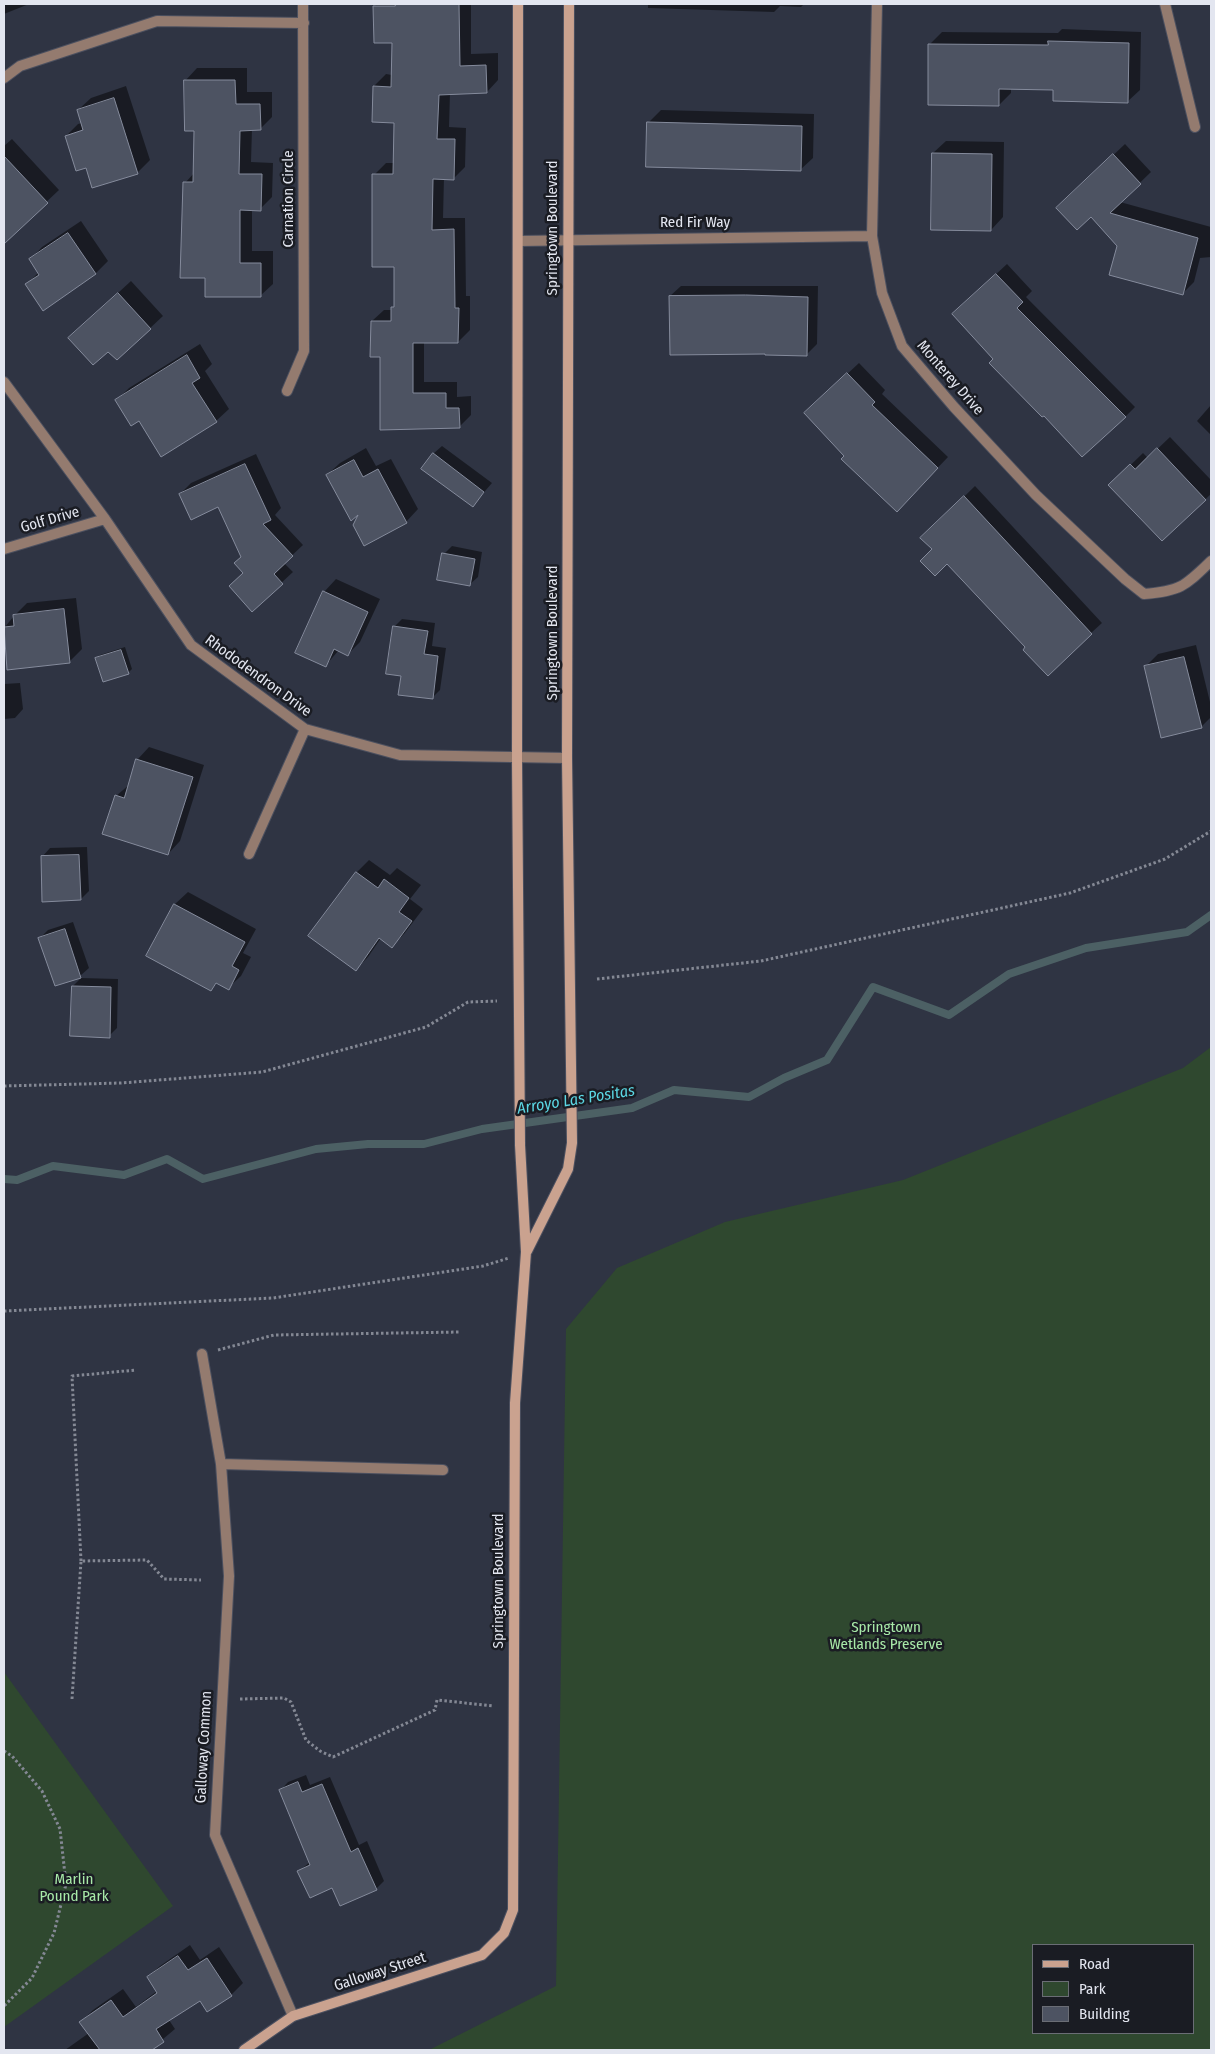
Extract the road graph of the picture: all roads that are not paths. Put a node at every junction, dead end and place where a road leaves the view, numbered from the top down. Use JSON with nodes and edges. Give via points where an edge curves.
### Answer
{"nodes":[{"id":1,"x":303,"y":4,"type":"edge"},
{"id":2,"x":518,"y":4,"type":"edge"},
{"id":3,"x":569,"y":4,"type":"edge"},
{"id":4,"x":877,"y":4,"type":"edge"},
{"id":5,"x":1165,"y":4,"type":"edge"},
{"id":6,"x":304,"y":23,"type":"junction"},
{"id":7,"x":4,"y":78,"type":"edge"},
{"id":8,"x":1195,"y":128,"type":"dead end"},
{"id":9,"x":872,"y":236,"type":"junction"},
{"id":10,"x":518,"y":241,"type":"junction"},
{"id":11,"x":568,"y":241,"type":"junction"},
{"id":12,"x":4,"y":382,"type":"edge"},
{"id":13,"x":287,"y":391,"type":"dead end"},
{"id":14,"x":105,"y":519,"type":"junction"},
{"id":15,"x":4,"y":549,"type":"edge"},
{"id":16,"x":1211,"y":561,"type":"edge"},
{"id":17,"x":305,"y":729,"type":"junction"},
{"id":18,"x":517,"y":758,"type":"junction"},
{"id":19,"x":567,"y":758,"type":"junction"},
{"id":20,"x":249,"y":854,"type":"dead end"},
{"id":21,"x":526,"y":1252,"type":"junction"},
{"id":22,"x":202,"y":1354,"type":"road end"},
{"id":23,"x":221,"y":1464,"type":"junction"},
{"id":24,"x":443,"y":1470,"type":"dead end"},
{"id":25,"x":512,"y":1910,"type":"joint"},
{"id":26,"x":293,"y":2016,"type":"junction"},
{"id":27,"x":244,"y":2050,"type":"edge"}],
"edges":[{"from":1,"to":6,"type":"street","name":"Carnation Circle"},
{"from":2,"to":10,"type":"street","name":"Springtown Boulevard"},
{"from":3,"to":11,"type":"street","name":"Springtown Boulevard"},
{"from":4,"to":9,"type":"street","name":"Monterey Drive"},
{"from":5,"to":8,"type":"street"},
{"from":6,"to":7,"type":"street","via":[[156,21],[20,66]]},
{"from":6,"to":13,"type":"street","name":"Carnation Circle","via":[[304,351]]},
{"from":9,"to":11,"type":"street","name":"Red Fir Way"},
{"from":9,"to":16,"type":"street","name":"Monterey Drive","via":[[882,293],[902,346],[1036,495],[1144,594],[1187,585]]},
{"from":10,"to":11,"type":"street","name":"Red Fir Way"},
{"from":10,"to":18,"type":"street","name":"Springtown Boulevard"},
{"from":11,"to":19,"type":"street","name":"Springtown Boulevard"},
{"from":12,"to":14,"type":"street","name":"Rhododendron Drive"},
{"from":14,"to":15,"type":"street","name":"Golf Drive"},
{"from":14,"to":17,"type":"street","name":"Rhododendron Drive","via":[[190,645]]},
{"from":17,"to":18,"type":"street","name":"Rhododendron Drive","via":[[400,755]]},
{"from":17,"to":20,"type":"street"},
{"from":18,"to":19,"type":"street","name":"Rhododendron Drive"},
{"from":18,"to":21,"type":"street","name":"Springtown Boulevard","via":[[520,1145]]},
{"from":19,"to":21,"type":"street","name":"Springtown Boulevard","via":[[572,1143],[568,1169]]},
{"from":21,"to":25,"type":"street","name":"Springtown Boulevard","via":[[515,1403]]},
{"from":22,"to":23,"type":"street","name":"Galloway Common"},
{"from":23,"to":24,"type":"street"},
{"from":23,"to":26,"type":"street","name":"Galloway Common","via":[[229,1576],[215,1835]]},
{"from":25,"to":26,"type":"street","name":"Galloway Street","via":[[504,1932],[482,1955]]},
{"from":26,"to":27,"type":"street","name":"Galloway Street"}]}
